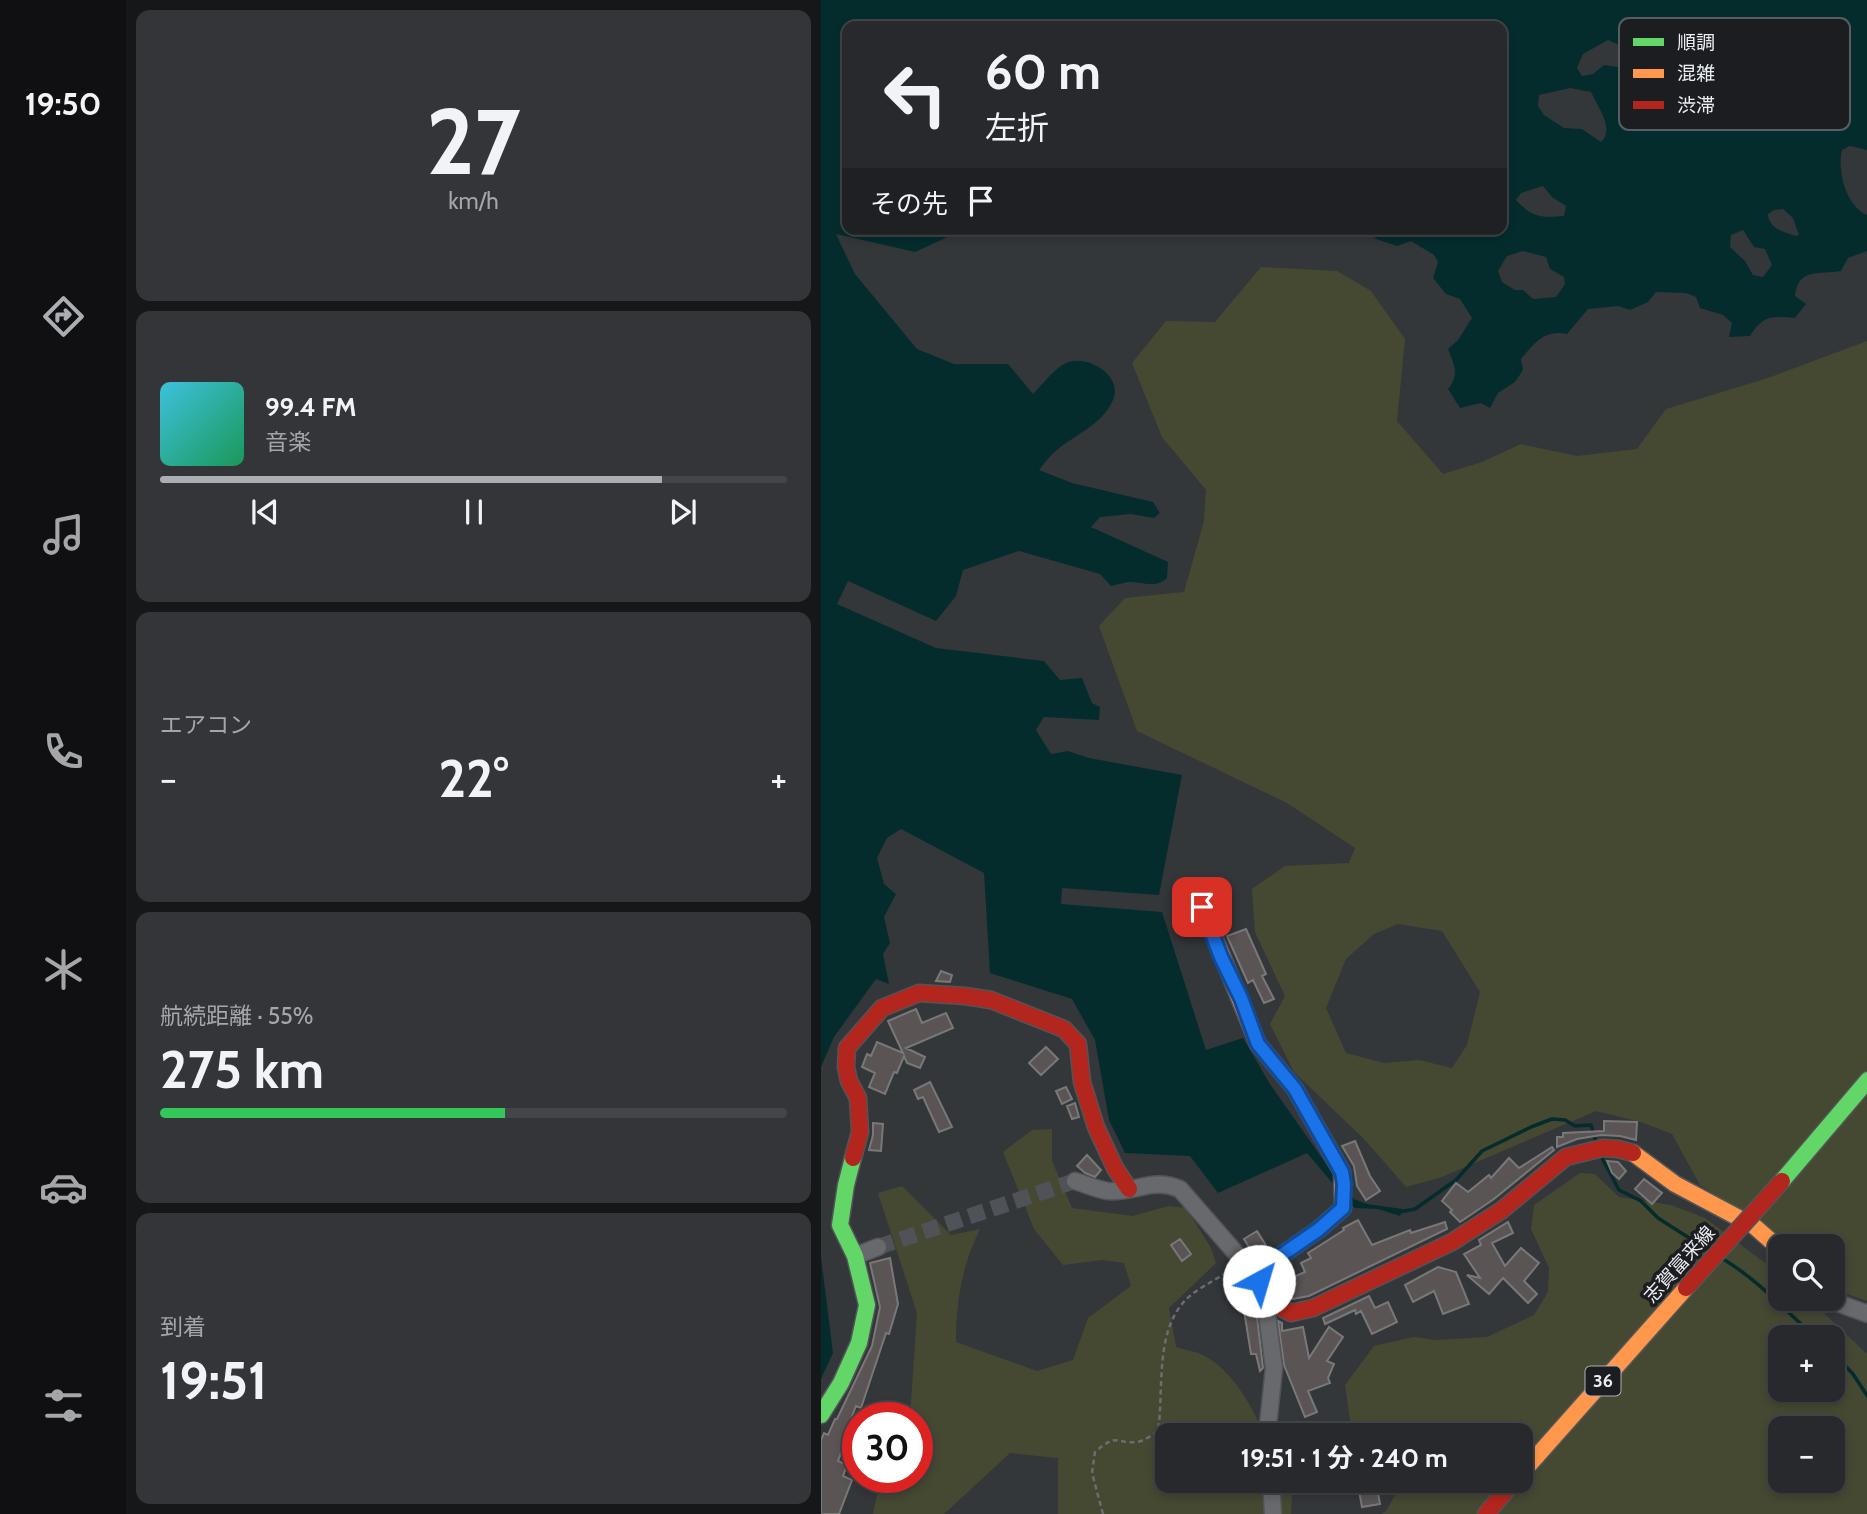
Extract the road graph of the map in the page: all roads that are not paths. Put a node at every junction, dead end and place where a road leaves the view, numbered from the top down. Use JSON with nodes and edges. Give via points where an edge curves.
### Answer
{"nodes":[{"id":1,"x":1202,"y":907,"type":"dead end"},
{"id":2,"x":1867,"y":1080,"type":"edge"},
{"id":3,"x":1075,"y":1181,"type":"tunnel mouth"},
{"id":4,"x":1129,"y":1189,"type":"junction"},
{"id":5,"x":1768,"y":1236,"type":"edge"},
{"id":6,"x":878,"y":1247,"type":"tunnel mouth"},
{"id":7,"x":855,"y":1256,"type":"junction"},
{"id":8,"x":1254,"y":1274,"type":"junction"},
{"id":9,"x":1265,"y":1299,"type":"junction"},
{"id":10,"x":1845,"y":1306,"type":"edge"},
{"id":11,"x":1867,"y":1314,"type":"edge"},
{"id":12,"x":821,"y":1415,"type":"edge"},
{"id":13,"x":1268,"y":1423,"type":"edge"},
{"id":14,"x":1533,"y":1460,"type":"edge"},
{"id":15,"x":1272,"y":1493,"type":"edge"},
{"id":16,"x":1504,"y":1493,"type":"edge"},
{"id":17,"x":1273,"y":1514,"type":"edge"},
{"id":18,"x":1486,"y":1514,"type":"edge"}],
"edges":[{"from":1,"to":8,"type":"street","via":[[1258,1044],[1295,1089],[1342,1172],[1343,1208]]},
{"from":2,"to":14,"type":"street","name":"志賀富来線","number":"36","bridge":true},
{"from":3,"to":4,"type":"street","via":[[1107,1191]]},
{"from":4,"to":7,"type":"street","via":[[1096,1127],[1082,1082],[1078,1044],[1064,1029],[991,1000],[919,993],[882,1008],[847,1048],[846,1067],[858,1098],[860,1132],[845,1185],[840,1225]]},
{"from":4,"to":8,"type":"street","via":[[1167,1183],[1180,1189]]},
{"from":5,"to":9,"type":"street","via":[[1661,1175],[1633,1153],[1600,1148],[1566,1157],[1502,1210],[1452,1242],[1313,1308],[1291,1313]]},
{"from":6,"to":7,"type":"street"},
{"from":7,"to":12,"type":"street","via":[[867,1305],[859,1343]]},
{"from":8,"to":9,"type":"street"},
{"from":9,"to":13,"type":"street","via":[[1274,1368]]},
{"from":10,"to":11,"type":"street"},
{"from":15,"to":17,"type":"street"},
{"from":16,"to":18,"type":"street"}]}
